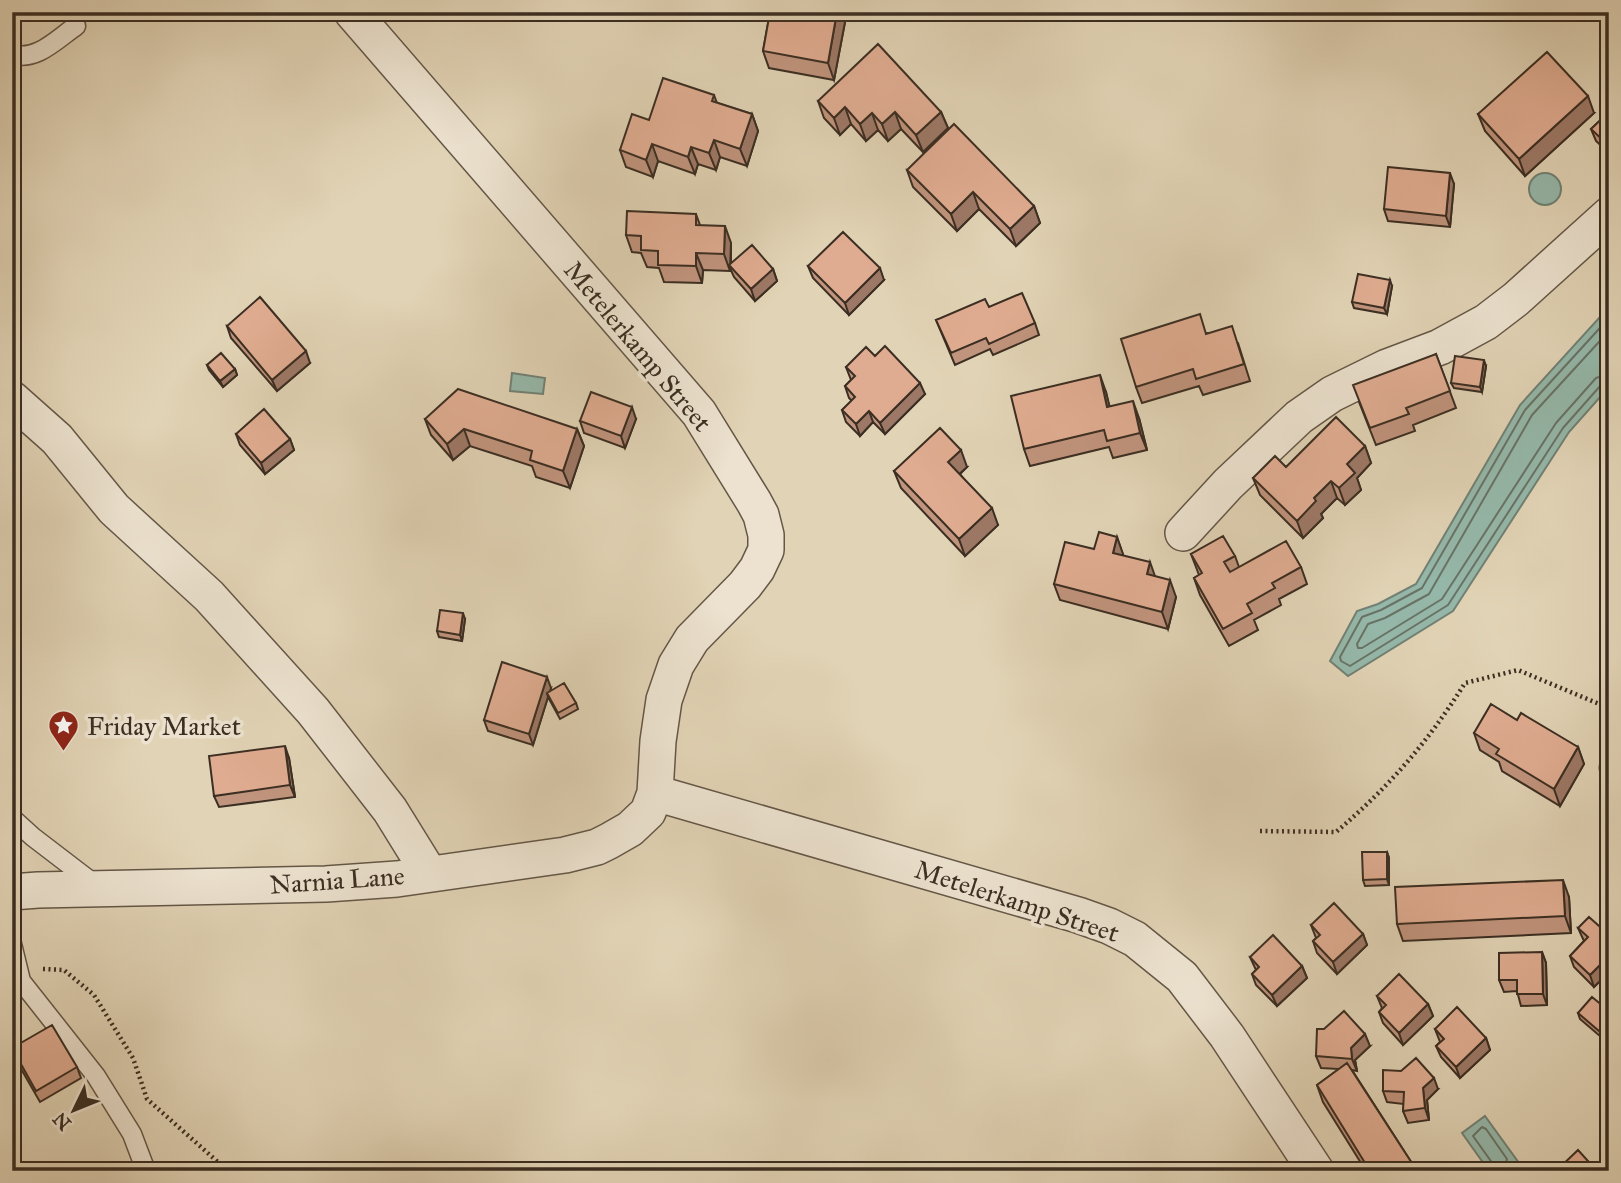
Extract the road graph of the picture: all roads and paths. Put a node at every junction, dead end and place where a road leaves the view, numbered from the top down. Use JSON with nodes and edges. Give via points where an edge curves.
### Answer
{"nodes":[{"id":1,"x":352,"y":12,"type":"edge"},
{"id":2,"x":76,"y":26,"type":"dead end"},
{"id":3,"x":12,"y":54,"type":"edge"},
{"id":4,"x":1609,"y":215,"type":"edge"},
{"id":5,"x":12,"y":399,"type":"edge"},
{"id":6,"x":1183,"y":533,"type":"dead end"},
{"id":7,"x":1609,"y":713,"type":"edge"},
{"id":8,"x":652,"y":803,"type":"junction"},
{"id":9,"x":12,"y":818,"type":"edge"},
{"id":10,"x":1260,"y":831,"type":"dead end"},
{"id":11,"x":429,"y":873,"type":"junction"},
{"id":12,"x":21,"y":887,"type":"edge"},
{"id":13,"x":100,"y":889,"type":"junction"},
{"id":14,"x":12,"y":944,"type":"edge"},
{"id":15,"x":36,"y":964,"type":"dead end"},
{"id":16,"x":146,"y":1171,"type":"edge"},
{"id":17,"x":228,"y":1171,"type":"edge"},
{"id":18,"x":1316,"y":1171,"type":"edge"}],
"edges":[{"from":1,"to":8,"type":"street","name":"Metelerkamp Street","via":[[699,413],[761,514],[767,543],[764,558],[745,585],[692,639],[673,674],[660,725]]},
{"from":2,"to":3,"type":"lane","via":[[38,53],[27,57]]},
{"from":4,"to":6,"type":"street","via":[[1486,322],[1332,394],[1299,417]]},
{"from":5,"to":11,"type":"street","via":[[57,439],[114,509],[209,597],[313,711],[390,810]]},
{"from":7,"to":10,"type":"path","via":[[1604,706],[1518,670],[1465,683],[1439,725],[1385,788],[1336,832]]},
{"from":8,"to":11,"type":"street","name":"Narnia Lane","via":[[620,836],[584,850]]},
{"from":8,"to":18,"type":"street","name":"Metelerkamp Street","via":[[1078,915],[1135,939],[1182,977],[1210,1012]]},
{"from":9,"to":13,"type":"lane"},
{"from":11,"to":13,"type":"street","name":"Narnia Lane","via":[[326,884]]},
{"from":12,"to":13,"type":"street","name":"Narnia Lane"},
{"from":14,"to":16,"type":"lane","via":[[21,981],[96,1076],[132,1133]]},
{"from":15,"to":17,"type":"path","via":[[44,970],[64,970],[94,995],[133,1058],[147,1099]]}]}
